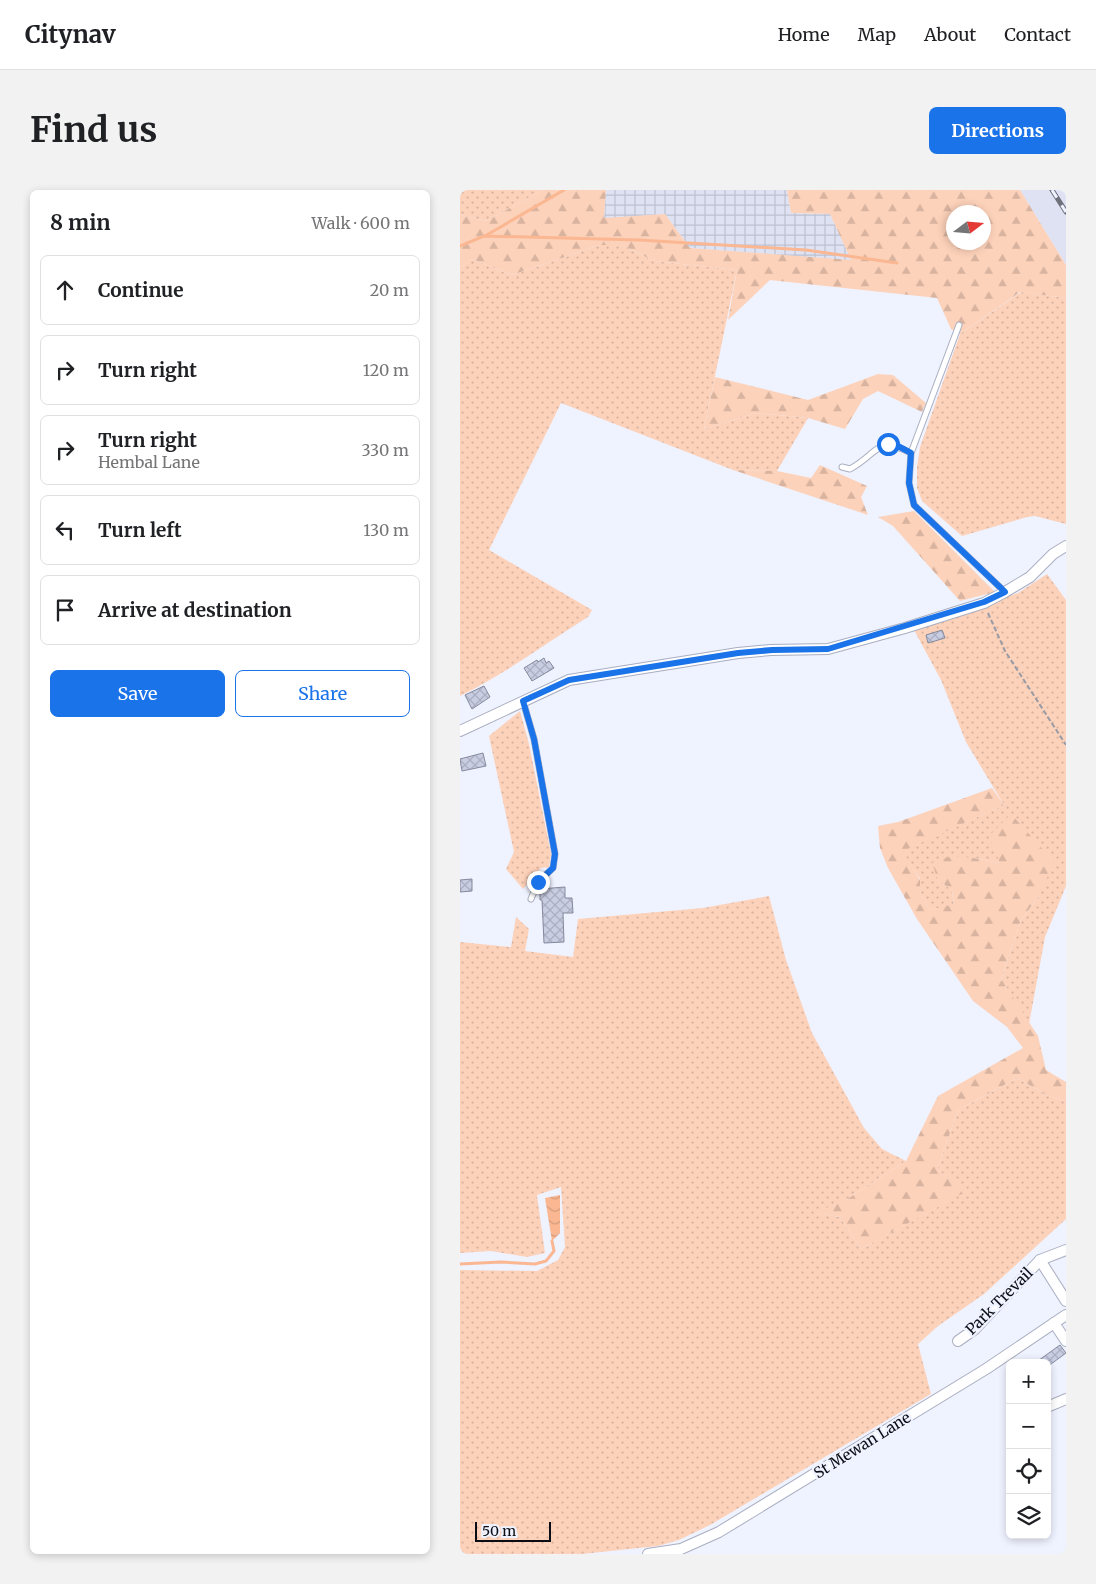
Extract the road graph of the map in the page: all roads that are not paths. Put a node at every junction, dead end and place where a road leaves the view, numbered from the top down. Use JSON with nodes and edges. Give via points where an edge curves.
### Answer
{"nodes":[{"id":1,"x":959,"y":325,"type":"dead end"},
{"id":2,"x":911,"y":453,"type":"junction"},
{"id":3,"x":842,"y":467,"type":"dead end"},
{"id":4,"x":1066,"y":546,"type":"edge"},
{"id":5,"x":1005,"y":592,"type":"junction"},
{"id":6,"x":523,"y":701,"type":"junction"},
{"id":7,"x":460,"y":731,"type":"edge"},
{"id":8,"x":531,"y":899,"type":"dead end"},
{"id":9,"x":1066,"y":1250,"type":"edge"},
{"id":10,"x":1040,"y":1260,"type":"junction"},
{"id":11,"x":1066,"y":1300,"type":"edge"},
{"id":12,"x":1066,"y":1314,"type":"edge"},
{"id":13,"x":1054,"y":1323,"type":"junction"},
{"id":14,"x":958,"y":1341,"type":"dead end"},
{"id":15,"x":1066,"y":1341,"type":"edge"},
{"id":16,"x":1066,"y":1399,"type":"edge"},
{"id":17,"x":1051,"y":1405,"type":"edge"},
{"id":18,"x":648,"y":1554,"type":"edge"}],
"edges":[{"from":1,"to":2,"type":"lane"},
{"from":2,"to":3,"type":"lane","via":[[888,444],[850,469]]},
{"from":2,"to":5,"type":"lane","via":[[909,483],[914,505]]},
{"from":4,"to":5,"type":"street","via":[[1030,577]]},
{"from":5,"to":6,"type":"street","via":[[984,602],[828,649],[738,653],[569,680]]},
{"from":6,"to":7,"type":"street"},
{"from":6,"to":8,"type":"lane","via":[[534,739],[555,854],[553,868],[538,882]]},
{"from":9,"to":10,"type":"street","name":"Park Trevail"},
{"from":10,"to":11,"type":"street","name":"Park Trevail"},
{"from":10,"to":14,"type":"street","name":"Park Trevail","via":[[975,1329]]},
{"from":12,"to":13,"type":"street","name":"St Mewan Lane"},
{"from":13,"to":15,"type":"street"},
{"from":13,"to":18,"type":"street","name":"St Mewan Lane","via":[[986,1369],[719,1532],[681,1549]]},
{"from":16,"to":17,"type":"street"}]}
